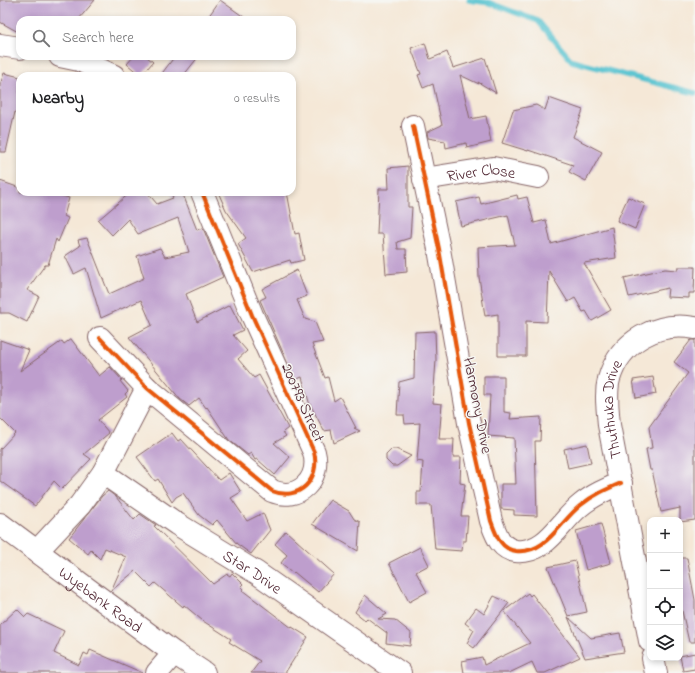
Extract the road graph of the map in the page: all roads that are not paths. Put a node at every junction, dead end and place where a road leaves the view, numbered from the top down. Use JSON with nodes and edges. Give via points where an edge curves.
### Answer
{"nodes":[{"id":1,"x":0,"y":46,"type":"edge"},
{"id":2,"x":16,"y":48,"type":"edge"},
{"id":3,"x":79,"y":60,"type":"edge"},
{"id":4,"x":105,"y":72,"type":"edge"},
{"id":5,"x":413,"y":126,"type":"dead end"},
{"id":6,"x":538,"y":177,"type":"dead end"},
{"id":7,"x":424,"y":179,"type":"junction"},
{"id":8,"x":204,"y":196,"type":"edge"},
{"id":9,"x":695,"y":328,"type":"edge"},
{"id":10,"x":100,"y":338,"type":"dead end"},
{"id":11,"x":147,"y":388,"type":"junction"},
{"id":12,"x":103,"y":473,"type":"junction"},
{"id":13,"x":621,"y":483,"type":"junction"},
{"id":14,"x":0,"y":524,"type":"edge"},
{"id":15,"x":38,"y":551,"type":"junction"},
{"id":16,"x":647,"y":625,"type":"edge"},
{"id":17,"x":174,"y":653,"type":"junction"},
{"id":18,"x":654,"y":661,"type":"edge"},
{"id":19,"x":157,"y":673,"type":"edge"},
{"id":20,"x":204,"y":673,"type":"edge"},
{"id":21,"x":400,"y":673,"type":"edge"},
{"id":22,"x":656,"y":673,"type":"edge"}],
"edges":[{"from":1,"to":2,"type":"street"},
{"from":3,"to":4,"type":"street"},
{"from":5,"to":7,"type":"street","name":"Harmony Drive"},
{"from":6,"to":7,"type":"street","name":"River Close","via":[[493,168]]},
{"from":7,"to":13,"type":"street","name":"Harmony Drive","via":[[439,249],[469,422],[491,521],[502,545],[510,550],[523,552],[535,549],[544,543],[580,505],[599,492]]},
{"from":8,"to":11,"type":"street","name":"200793 Street","via":[[252,315],[308,438],[316,462],[311,478],[298,492],[286,495],[272,491]]},
{"from":9,"to":13,"type":"street","name":"Thuthuka Drive","via":[[683,325],[661,328],[641,336],[625,350],[616,363],[609,380],[607,397],[609,426]]},
{"from":10,"to":11,"type":"street","name":"200793 Street"},
{"from":11,"to":12,"type":"street"},
{"from":12,"to":15,"type":"street","via":[[80,504]]},
{"from":12,"to":21,"type":"street","name":"Star Drive","via":[[177,524],[257,573]]},
{"from":13,"to":16,"type":"street","name":"Thuthuka Drive"},
{"from":14,"to":15,"type":"street","name":"Wyebank Road"},
{"from":15,"to":17,"type":"street","name":"Wyebank Road"},
{"from":17,"to":19,"type":"street"},
{"from":17,"to":20,"type":"street","name":"Wyebank Road"},
{"from":18,"to":22,"type":"street"}]}
